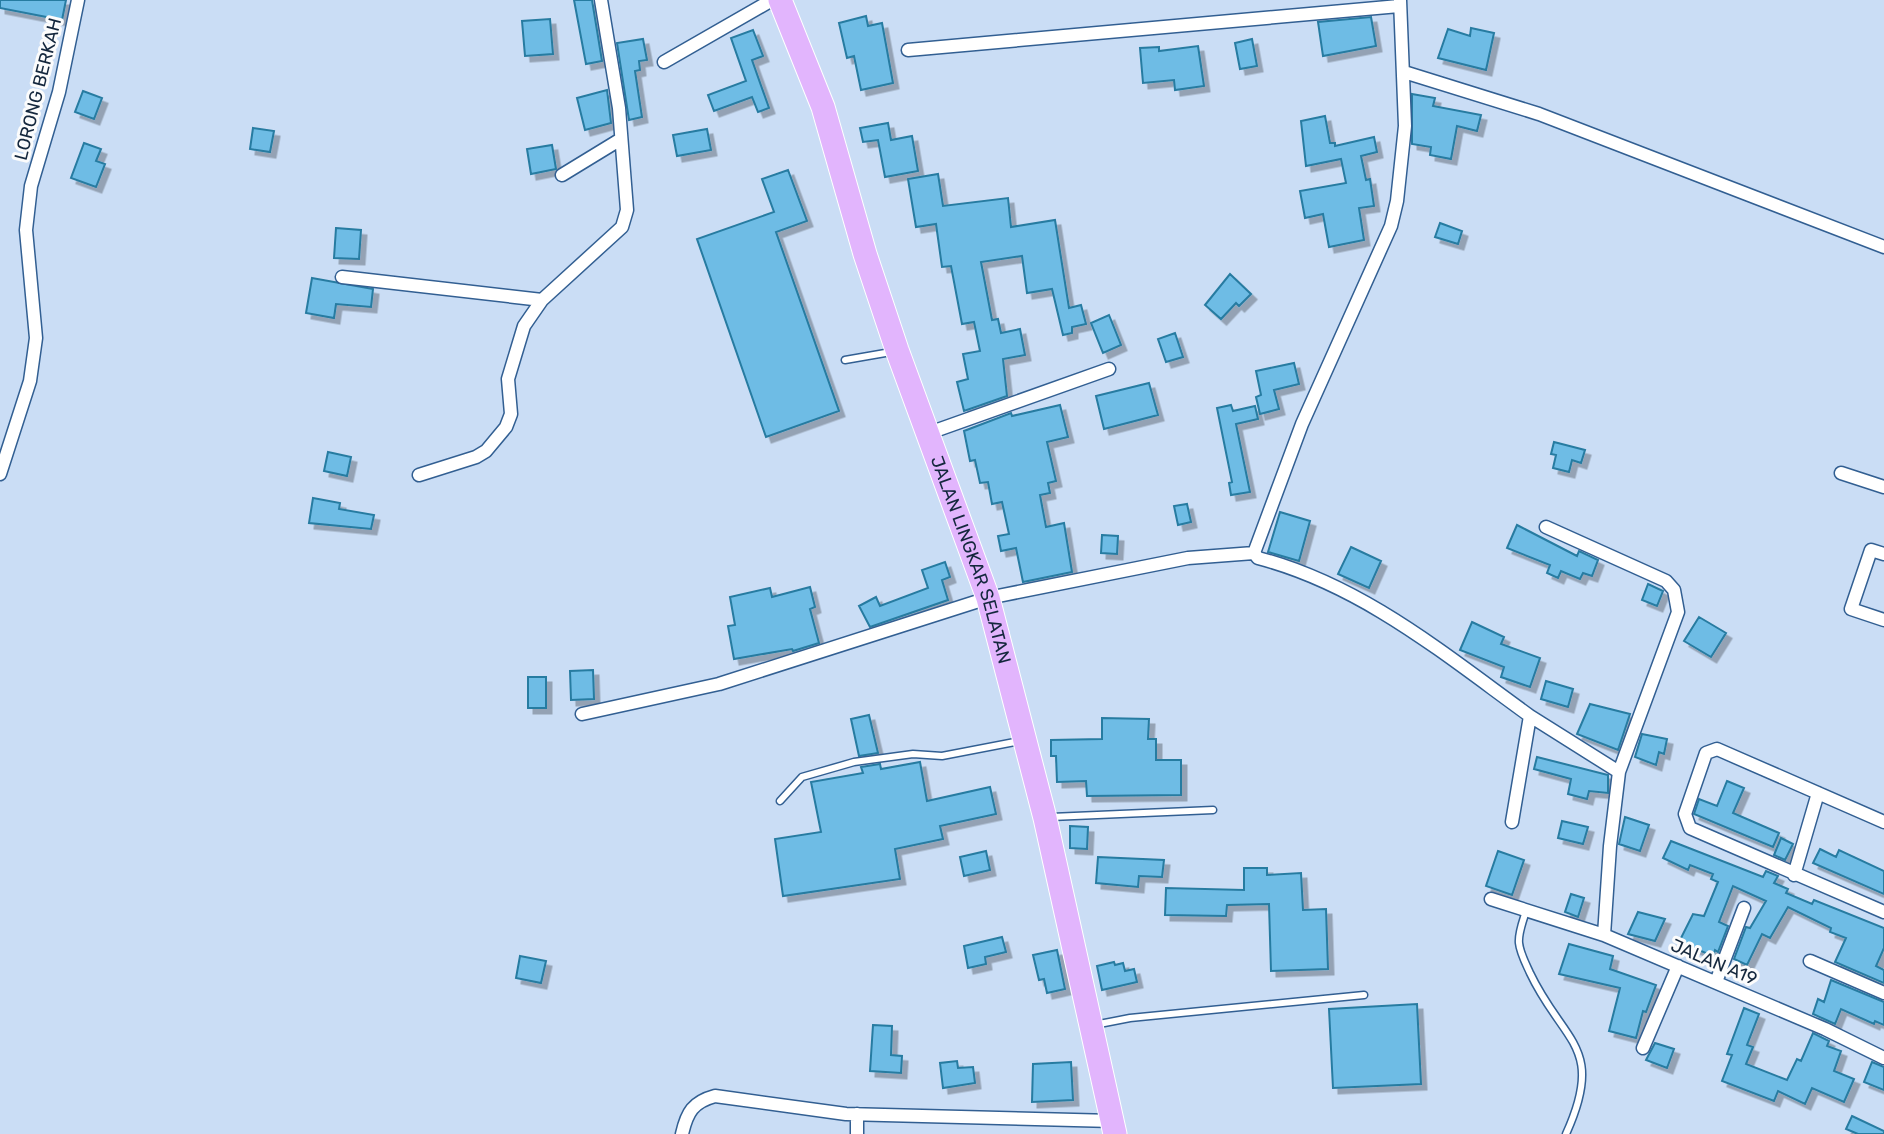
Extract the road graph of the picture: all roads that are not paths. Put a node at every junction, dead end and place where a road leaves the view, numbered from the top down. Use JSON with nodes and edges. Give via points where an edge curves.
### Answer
{"nodes":[{"id":1,"x":78,"y":0,"type":"edge"},
{"id":2,"x":601,"y":0,"type":"edge"},
{"id":3,"x":772,"y":0,"type":"edge"},
{"id":4,"x":780,"y":0,"type":"edge"},
{"id":5,"x":1399,"y":3,"type":"edge"},
{"id":6,"x":908,"y":50,"type":"dead end"},
{"id":7,"x":664,"y":62,"type":"dead end"},
{"id":8,"x":1404,"y":72,"type":"junction"},
{"id":9,"x":621,"y":139,"type":"junction"},
{"id":10,"x":562,"y":176,"type":"dead end"},
{"id":11,"x":1884,"y":247,"type":"edge"},
{"id":12,"x":342,"y":277,"type":"dead end"},
{"id":13,"x":542,"y":300,"type":"junction"},
{"id":14,"x":897,"y":350,"type":"junction"},
{"id":15,"x":845,"y":360,"type":"dead end"},
{"id":16,"x":1110,"y":369,"type":"dead end"},
{"id":17,"x":929,"y":433,"type":"junction"},
{"id":18,"x":1841,"y":473,"type":"dead end"},
{"id":19,"x":0,"y":474,"type":"edge"},
{"id":20,"x":419,"y":475,"type":"dead end"},
{"id":21,"x":1884,"y":487,"type":"edge"},
{"id":22,"x":1546,"y":527,"type":"dead end"},
{"id":23,"x":1254,"y":553,"type":"junction"},
{"id":24,"x":1884,"y":554,"type":"edge"},
{"id":25,"x":988,"y":598,"type":"junction"},
{"id":26,"x":1884,"y":620,"type":"edge"},
{"id":27,"x":582,"y":714,"type":"dead end"},
{"id":28,"x":1530,"y":716,"type":"junction"},
{"id":29,"x":1025,"y":740,"type":"junction"},
{"id":30,"x":1619,"y":772,"type":"junction"},
{"id":31,"x":1818,"y":793,"type":"junction"},
{"id":32,"x":780,"y":801,"type":"dead end"},
{"id":33,"x":1213,"y":810,"type":"dead end"},
{"id":34,"x":1045,"y":818,"type":"junction"},
{"id":35,"x":1512,"y":822,"type":"dead end"},
{"id":36,"x":1884,"y":822,"type":"edge"},
{"id":37,"x":1794,"y":875,"type":"junction"},
{"id":38,"x":1491,"y":899,"type":"dead end"},
{"id":39,"x":1744,"y":908,"type":"dead end"},
{"id":40,"x":1526,"y":911,"type":"junction"},
{"id":41,"x":1884,"y":912,"type":"edge"},
{"id":42,"x":1604,"y":934,"type":"junction"},
{"id":43,"x":1811,"y":961,"type":"dead end"},
{"id":44,"x":1678,"y":966,"type":"junction"},
{"id":45,"x":1716,"y":982,"type":"junction"},
{"id":46,"x":1884,"y":993,"type":"edge"},
{"id":47,"x":1364,"y":995,"type":"dead end"},
{"id":48,"x":1093,"y":1025,"type":"junction"},
{"id":49,"x":1643,"y":1048,"type":"dead end"},
{"id":50,"x":1884,"y":1058,"type":"edge"},
{"id":51,"x":857,"y":1114,"type":"junction"},
{"id":52,"x":1114,"y":1128,"type":"edge"},
{"id":53,"x":682,"y":1134,"type":"edge"},
{"id":54,"x":857,"y":1134,"type":"edge"},
{"id":55,"x":1566,"y":1134,"type":"edge"}],
"edges":[{"from":1,"to":19,"type":"street","name":"LORONG BERKAH","via":[[59,92],[31,186],[26,230],[36,338],[30,381]]},
{"from":2,"to":9,"type":"street"},
{"from":3,"to":7,"type":"street"},
{"from":4,"to":14,"type":"highway","name":"JALAN LINGKAR SELATAN","via":[[823,107]]},
{"from":5,"to":6,"type":"street"},
{"from":5,"to":8,"type":"street"},
{"from":8,"to":11,"type":"street","via":[[1539,114]]},
{"from":8,"to":23,"type":"street","via":[[1405,126],[1391,226],[1302,424]]},
{"from":9,"to":10,"type":"street"},
{"from":9,"to":13,"type":"street","via":[[627,209],[622,227]]},
{"from":12,"to":13,"type":"street"},
{"from":13,"to":20,"type":"street","via":[[524,326],[511,367],[511,414],[506,427],[476,457]]},
{"from":14,"to":15,"type":"lane"},
{"from":14,"to":17,"type":"highway","name":"JALAN LINGKAR SELATAN"},
{"from":16,"to":17,"type":"street"},
{"from":17,"to":25,"type":"highway","name":"JALAN LINGKAR SELATAN"},
{"from":18,"to":21,"type":"street"},
{"from":22,"to":30,"type":"street","via":[[1666,581],[1677,601],[1678,612]]},
{"from":23,"to":25,"type":"street","via":[[1188,558]]},
{"from":23,"to":28,"type":"street","via":[[1330,582],[1376,607]]},
{"from":24,"to":26,"type":"street","via":[[1871,550],[1851,609]]},
{"from":25,"to":27,"type":"street","via":[[719,684]]},
{"from":25,"to":29,"type":"highway","name":"JALAN LINGKAR SELATAN"},
{"from":28,"to":30,"type":"street"},
{"from":28,"to":35,"type":"street"},
{"from":29,"to":32,"type":"lane","via":[[942,756],[913,754],[854,762],[802,778]]},
{"from":29,"to":34,"type":"highway","name":"JALAN LINGKAR SELATAN"},
{"from":30,"to":42,"type":"street"},
{"from":31,"to":36,"type":"street"},
{"from":31,"to":37,"type":"street"},
{"from":31,"to":37,"type":"street","via":[[1717,749],[1706,753],[1685,814],[1690,828]]},
{"from":33,"to":34,"type":"lane"},
{"from":34,"to":48,"type":"highway","name":"JALAN LINGKAR SELATAN"},
{"from":37,"to":41,"type":"street"},
{"from":38,"to":40,"type":"street","name":"JALAN A19"},
{"from":39,"to":45,"type":"street"},
{"from":40,"to":42,"type":"street","name":"JALAN A19"},
{"from":40,"to":55,"type":"lane","via":[[1518,941],[1522,954],[1537,988],[1579,1048],[1583,1067],[1580,1098]]},
{"from":42,"to":44,"type":"street","name":"JALAN A19"},
{"from":43,"to":46,"type":"street"},
{"from":44,"to":45,"type":"street","name":"JALAN A19"},
{"from":44,"to":49,"type":"street"},
{"from":45,"to":50,"type":"street","name":"JALAN A19"},
{"from":47,"to":48,"type":"lane"},
{"from":48,"to":52,"type":"highway","name":"JALAN LINGKAR SELATAN"},
{"from":51,"to":52,"type":"street"},
{"from":51,"to":53,"type":"street","via":[[715,1096],[687,1112]]},
{"from":51,"to":54,"type":"street"}]}
